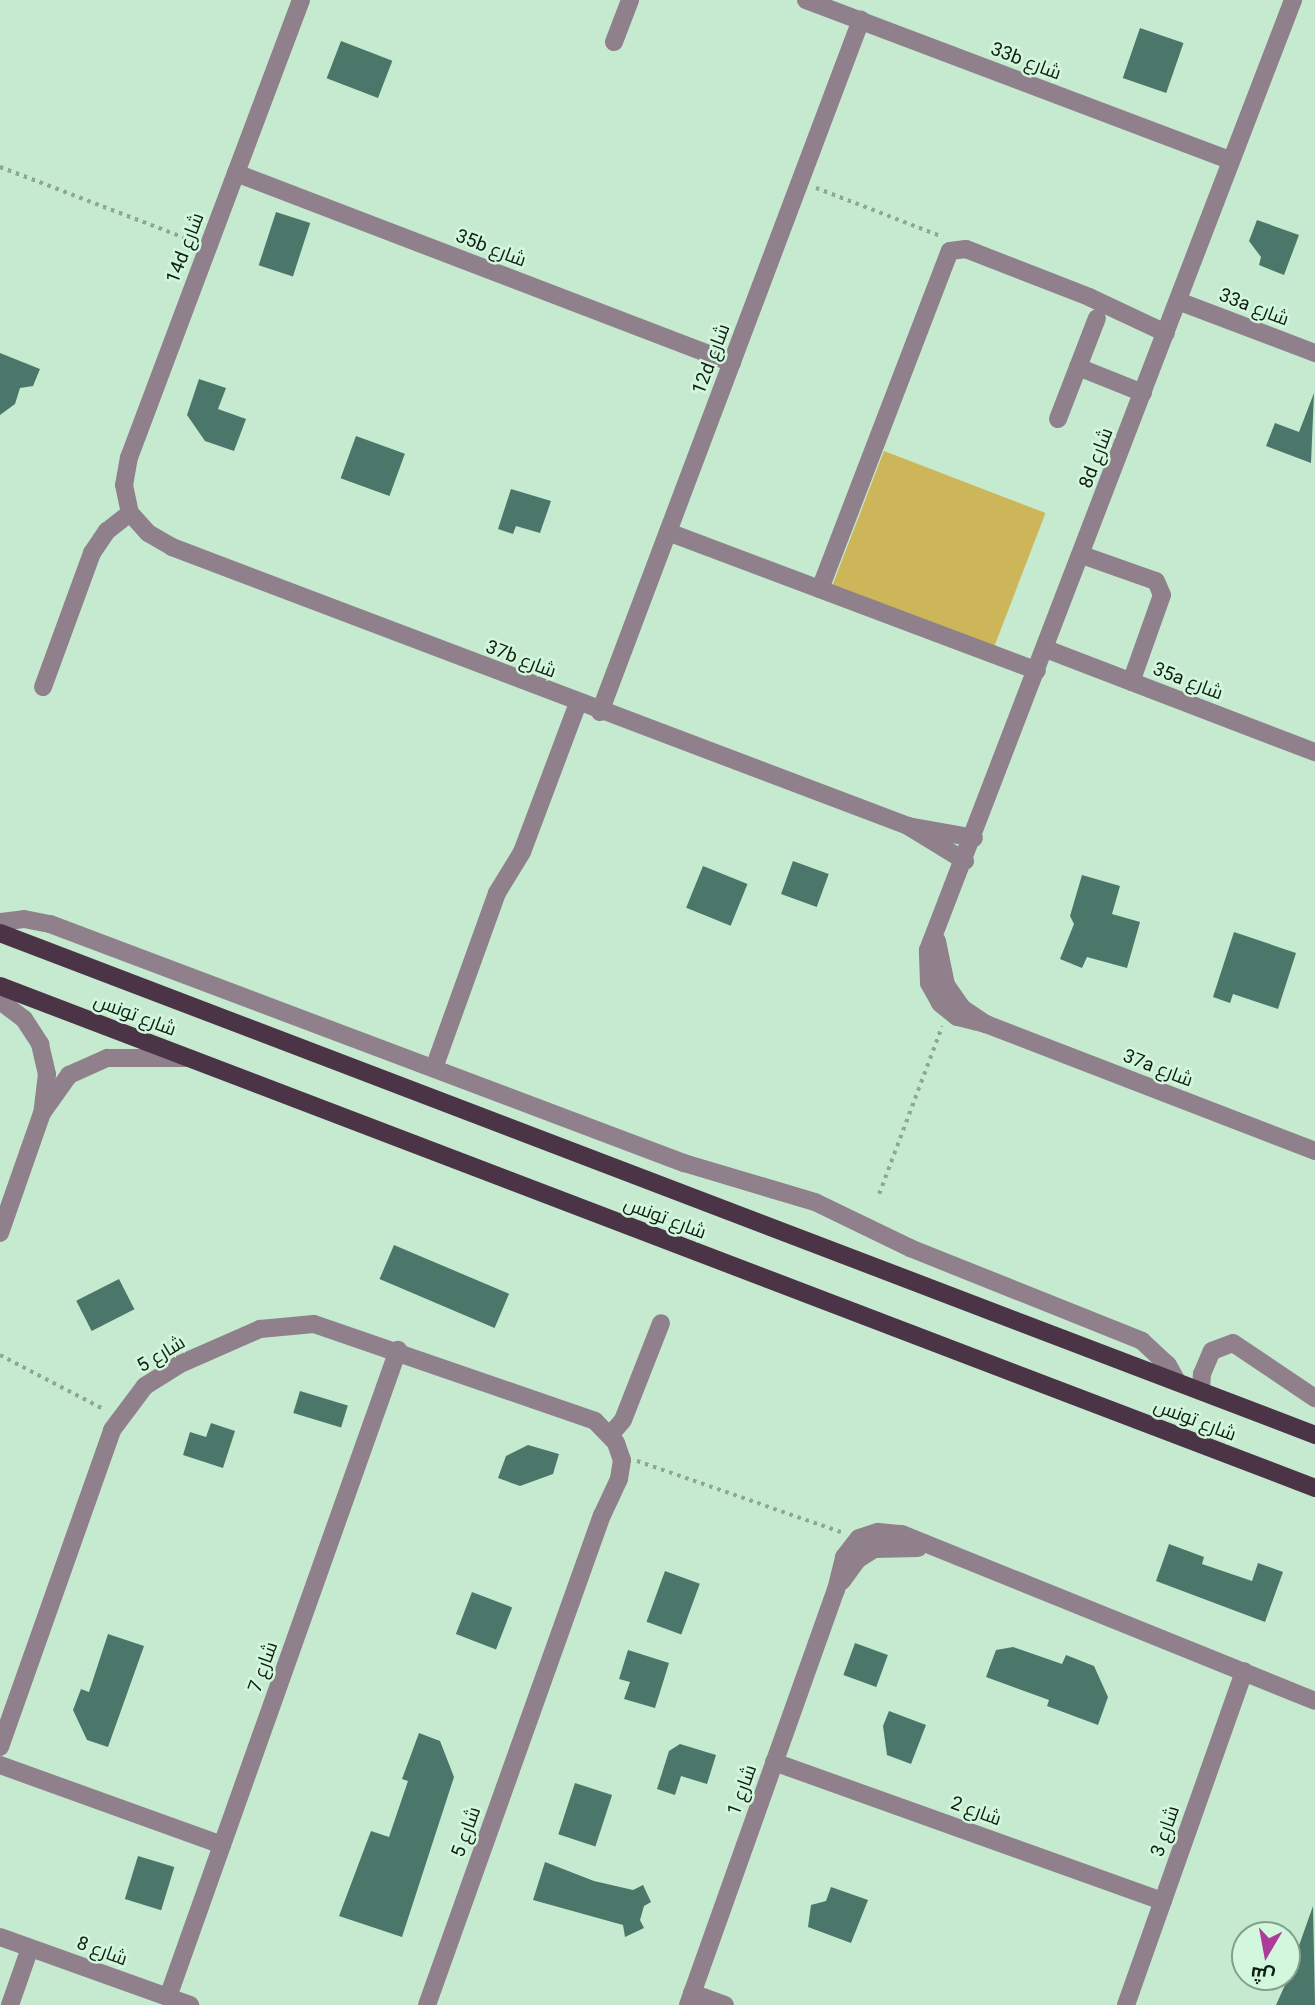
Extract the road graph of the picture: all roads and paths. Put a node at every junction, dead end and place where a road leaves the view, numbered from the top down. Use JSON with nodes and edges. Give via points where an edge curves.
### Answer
{"nodes":[{"id":1,"x":301,"y":0,"type":"edge"},
{"id":2,"x":630,"y":0,"type":"edge"},
{"id":3,"x":806,"y":0,"type":"edge"},
{"id":4,"x":1293,"y":0,"type":"edge"},
{"id":5,"x":861,"y":20,"type":"junction"},
{"id":6,"x":614,"y":42,"type":"dead end"},
{"id":7,"x":1231,"y":161,"type":"junction"},
{"id":8,"x":0,"y":167,"type":"edge"},
{"id":9,"x":236,"y":173,"type":"junction"},
{"id":10,"x":801,"y":182,"type":"junction"},
{"id":11,"x":208,"y":247,"type":"junction"},
{"id":12,"x":966,"y":249,"type":"junction"},
{"id":13,"x":1178,"y":301,"type":"junction"},
{"id":14,"x":1097,"y":318,"type":"dead end"},
{"id":15,"x":1166,"y":333,"type":"junction"},
{"id":16,"x":1315,"y":353,"type":"edge"},
{"id":17,"x":732,"y":363,"type":"junction"},
{"id":18,"x":1078,"y":367,"type":"junction"},
{"id":19,"x":1143,"y":393,"type":"junction"},
{"id":20,"x":1058,"y":419,"type":"dead end"},
{"id":21,"x":130,"y":513,"type":"junction"},
{"id":22,"x":668,"y":533,"type":"junction"},
{"id":23,"x":1082,"y":555,"type":"junction"},
{"id":24,"x":820,"y":589,"type":"junction"},
{"id":25,"x":1046,"y":649,"type":"junction"},
{"id":26,"x":1037,"y":671,"type":"junction"},
{"id":27,"x":1131,"y":682,"type":"junction"},
{"id":28,"x":43,"y":687,"type":"dead end"},
{"id":29,"x":578,"y":703,"type":"junction"},
{"id":30,"x":600,"y":712,"type":"junction"},
{"id":31,"x":1315,"y":752,"type":"edge"},
{"id":32,"x":908,"y":826,"type":"junction"},
{"id":33,"x":974,"y":838,"type":"junction"},
{"id":34,"x":965,"y":860,"type":"junction"},
{"id":35,"x":0,"y":922,"type":"edge"},
{"id":36,"x":0,"y":933,"type":"edge"},
{"id":37,"x":0,"y":986,"type":"edge"},
{"id":38,"x":940,"y":989,"type":"junction"},
{"id":39,"x":0,"y":1001,"type":"edge"},
{"id":40,"x":948,"y":1011,"type":"junction"},
{"id":41,"x":986,"y":1024,"type":"junction"},
{"id":42,"x":189,"y":1058,"type":"junction"},
{"id":43,"x":434,"y":1068,"type":"junction"},
{"id":44,"x":43,"y":1114,"type":"junction"},
{"id":45,"x":1315,"y":1151,"type":"edge"},
{"id":46,"x":879,"y":1194,"type":"dead end"},
{"id":47,"x":0,"y":1233,"type":"edge"},
{"id":48,"x":661,"y":1323,"type":"dead end"},
{"id":49,"x":398,"y":1350,"type":"junction"},
{"id":50,"x":0,"y":1355,"type":"edge"},
{"id":51,"x":1177,"y":1381,"type":"junction"},
{"id":52,"x":1201,"y":1391,"type":"junction"},
{"id":53,"x":1315,"y":1398,"type":"edge"},
{"id":54,"x":566,"y":1412,"type":"junction"},
{"id":55,"x":118,"y":1420,"type":"junction"},
{"id":56,"x":611,"y":1434,"type":"junction"},
{"id":57,"x":1315,"y":1435,"type":"edge"},
{"id":58,"x":621,"y":1455,"type":"junction"},
{"id":59,"x":1315,"y":1489,"type":"edge"},
{"id":60,"x":602,"y":1515,"type":"junction"},
{"id":61,"x":859,"y":1538,"type":"junction"},
{"id":62,"x":935,"y":1550,"type":"junction"},
{"id":63,"x":836,"y":1590,"type":"junction"},
{"id":64,"x":1244,"y":1671,"type":"junction"},
{"id":65,"x":1315,"y":1701,"type":"edge"},
{"id":66,"x":0,"y":1747,"type":"edge"},
{"id":67,"x":774,"y":1762,"type":"junction"},
{"id":68,"x":0,"y":1765,"type":"edge"},
{"id":69,"x":222,"y":1845,"type":"junction"},
{"id":70,"x":1163,"y":1901,"type":"junction"},
{"id":71,"x":0,"y":1937,"type":"edge"},
{"id":72,"x":30,"y":1948,"type":"junction"},
{"id":73,"x":168,"y":1997,"type":"junction"},
{"id":74,"x":690,"y":1999,"type":"edge"},
{"id":75,"x":10,"y":2005,"type":"edge"},
{"id":76,"x":190,"y":2005,"type":"edge"},
{"id":77,"x":427,"y":2005,"type":"edge"},
{"id":78,"x":726,"y":2005,"type":"edge"},
{"id":79,"x":1126,"y":2005,"type":"edge"}],
"edges":[{"from":1,"to":9,"type":"street","name":"14d شارع"},
{"from":2,"to":6,"type":"street"},
{"from":3,"to":5,"type":"street","name":"33b شارع"},
{"from":4,"to":7,"type":"street","name":"8d شارع"},
{"from":5,"to":7,"type":"street","name":"33b شارع"},
{"from":5,"to":10,"type":"street","name":"12d شارع"},
{"from":7,"to":13,"type":"street","name":"8d شارع"},
{"from":8,"to":11,"type":"path"},
{"from":9,"to":11,"type":"street","name":"14d شارع"},
{"from":9,"to":17,"type":"street","name":"35b شارع"},
{"from":10,"to":12,"type":"path"},
{"from":10,"to":17,"type":"street","name":"12d شارع"},
{"from":11,"to":21,"type":"street","name":"14d شارع","via":[[129,457],[124,485]]},
{"from":12,"to":15,"type":"street"},
{"from":12,"to":24,"type":"street","via":[[955,248],[946,255]]},
{"from":13,"to":15,"type":"street","name":"8d شارع"},
{"from":13,"to":16,"type":"street","name":"33a شارع"},
{"from":14,"to":18,"type":"street"},
{"from":15,"to":19,"type":"street","name":"8d شارع"},
{"from":17,"to":22,"type":"street","name":"12d شارع"},
{"from":18,"to":19,"type":"street"},
{"from":18,"to":20,"type":"street"},
{"from":19,"to":23,"type":"street","name":"8d شارع"},
{"from":21,"to":28,"type":"street","via":[[107,531],[92,553]]},
{"from":21,"to":29,"type":"street","name":"37b شارع","via":[[148,533],[172,547]]},
{"from":22,"to":24,"type":"street"},
{"from":22,"to":30,"type":"street","name":"12d شارع"},
{"from":23,"to":25,"type":"street","name":"8d شارع"},
{"from":23,"to":27,"type":"street","via":[[1156,581],[1162,595]]},
{"from":24,"to":26,"type":"street"},
{"from":25,"to":26,"type":"street","name":"8d شارع"},
{"from":25,"to":27,"type":"street","name":"35a شارع"},
{"from":26,"to":33,"type":"street","name":"8d شارع"},
{"from":27,"to":31,"type":"street","name":"35a شارع"},
{"from":29,"to":30,"type":"street","name":"37b شارع"},
{"from":29,"to":43,"type":"street","via":[[522,852],[497,894]]},
{"from":30,"to":32,"type":"street","name":"37b شارع"},
{"from":32,"to":33,"type":"street","name":"37b شارع"},
{"from":32,"to":34,"type":"street","name":"37b شارع"},
{"from":33,"to":34,"type":"street","name":"8d شارع"},
{"from":34,"to":38,"type":"street","name":"8d شارع","via":[[938,930]]},
{"from":35,"to":43,"type":"street","via":[[24,919],[50,924]]},
{"from":36,"to":51,"type":"main road","name":"شارع تونس"},
{"from":37,"to":42,"type":"main road","name":"شارع تونس"},
{"from":38,"to":40,"type":"street"},
{"from":38,"to":41,"type":"street","name":"37a شارع"},
{"from":39,"to":44,"type":"street","via":[[24,1019],[40,1044],[47,1074]]},
{"from":40,"to":41,"type":"street","name":"37a شارع"},
{"from":40,"to":46,"type":"path"},
{"from":41,"to":45,"type":"street","name":"37a شارع"},
{"from":42,"to":44,"type":"street","via":[[107,1058],[88,1063],[61,1084]]},
{"from":42,"to":59,"type":"main road","name":"شارع تونس"},
{"from":43,"to":51,"type":"street","via":[[684,1163],[815,1202],[910,1248],[1125,1333],[1156,1352]]},
{"from":44,"to":47,"type":"street"},
{"from":48,"to":56,"type":"street","via":[[623,1420]]},
{"from":49,"to":54,"type":"street","name":"شارع 5"},
{"from":49,"to":55,"type":"street","name":"شارع 5","via":[[323,1325],[272,1326],[161,1375]]},
{"from":49,"to":69,"type":"street","name":"شارع 7"},
{"from":50,"to":55,"type":"path","via":[[99,1405]]},
{"from":51,"to":52,"type":"main road","name":"شارع تونس"},
{"from":52,"to":53,"type":"street","via":[[1202,1374],[1212,1351],[1233,1343]]},
{"from":52,"to":57,"type":"main road","name":"شارع تونس"},
{"from":54,"to":56,"type":"street","name":"شارع 5","via":[[595,1421]]},
{"from":54,"to":60,"type":"street","name":"شارع 5","via":[[595,1434],[607,1450],[610,1470]]},
{"from":55,"to":66,"type":"street","name":"شارع 5"},
{"from":56,"to":58,"type":"street"},
{"from":58,"to":60,"type":"street","name":"شارع 5","via":[[620,1479]]},
{"from":58,"to":61,"type":"path"},
{"from":60,"to":77,"type":"street","name":"شارع 5"},
{"from":61,"to":62,"type":"street","name":"شارع 1","via":[[894,1532]]},
{"from":61,"to":63,"type":"street","name":"شارع 1","via":[[844,1557]]},
{"from":62,"to":63,"type":"street","name":"شارع 1","via":[[899,1545],[874,1549],[852,1565]]},
{"from":62,"to":64,"type":"street","name":"شارع 1"},
{"from":63,"to":67,"type":"street","name":"شارع 1"},
{"from":64,"to":65,"type":"street","name":"شارع 1"},
{"from":64,"to":70,"type":"street","name":"شارع 3"},
{"from":67,"to":70,"type":"street","name":"شارع 2"},
{"from":67,"to":74,"type":"street","name":"شارع 1"},
{"from":68,"to":69,"type":"street"},
{"from":69,"to":73,"type":"street","name":"شارع 7"},
{"from":70,"to":79,"type":"street","name":"شارع 3"},
{"from":71,"to":72,"type":"street","name":"شارع 8"},
{"from":72,"to":73,"type":"street","name":"شارع 8"},
{"from":72,"to":75,"type":"street"},
{"from":73,"to":76,"type":"street","name":"شارع 8"},
{"from":74,"to":78,"type":"street"}]}
